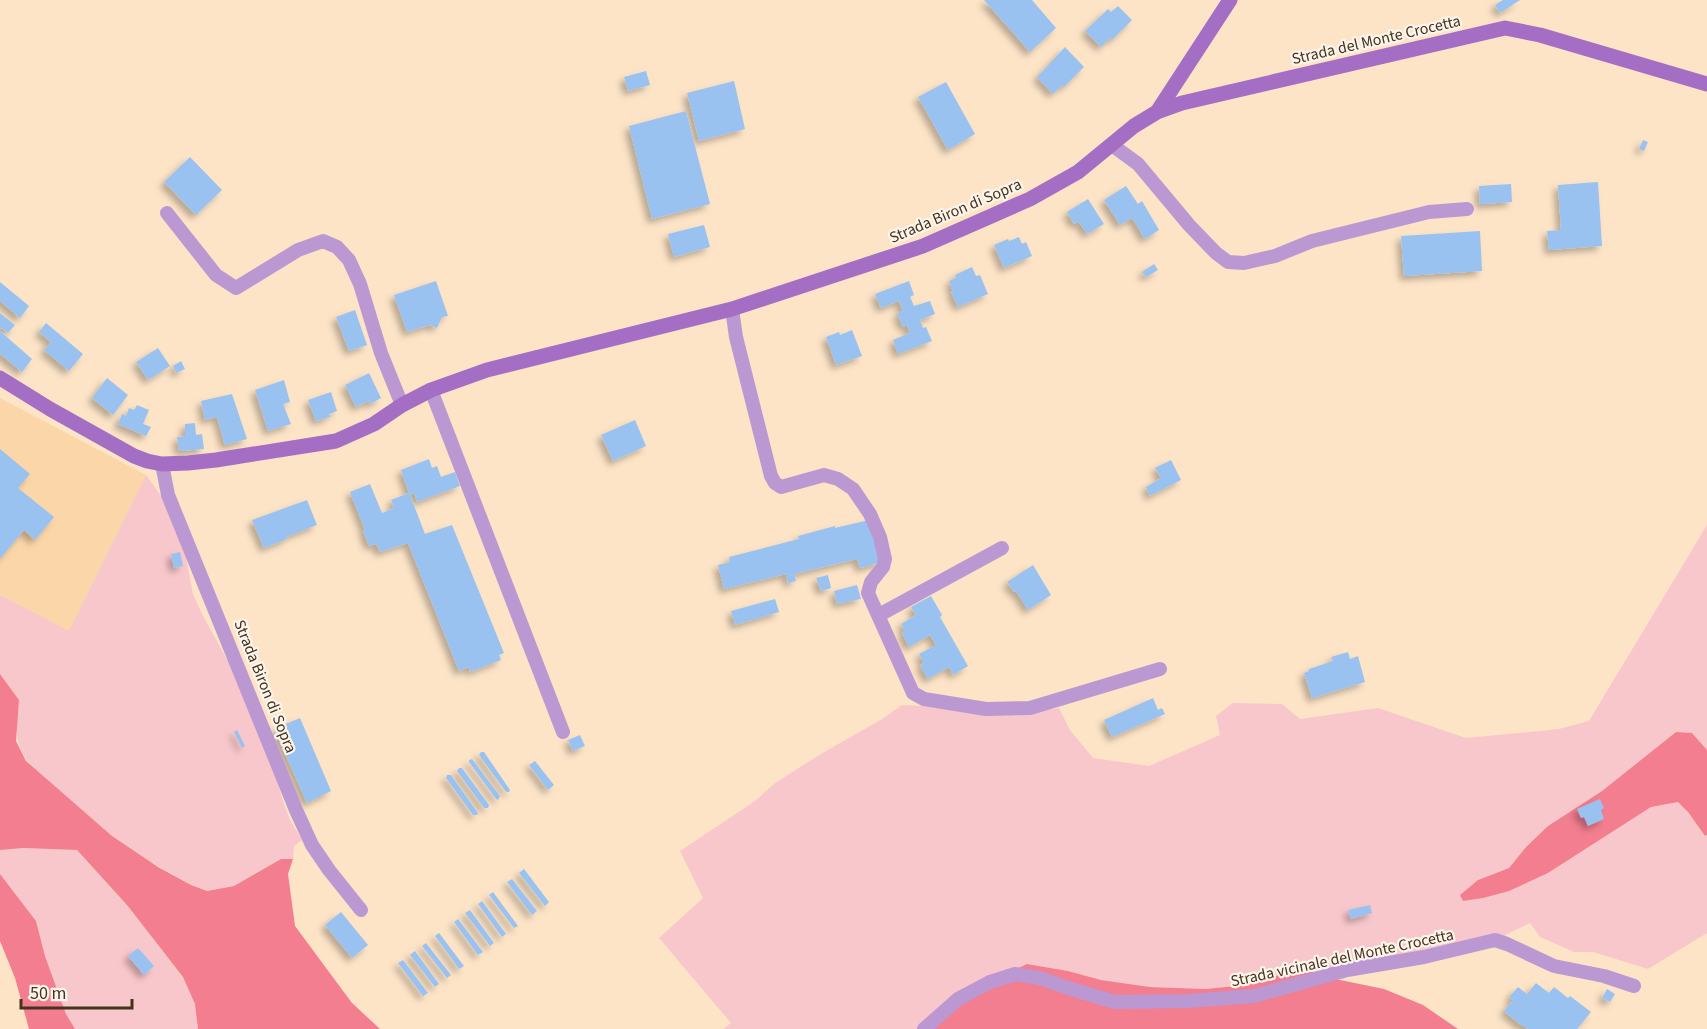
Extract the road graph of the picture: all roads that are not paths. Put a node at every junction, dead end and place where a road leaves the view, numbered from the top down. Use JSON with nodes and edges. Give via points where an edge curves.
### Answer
{"nodes":[{"id":1,"x":1230,"y":0,"type":"edge"},
{"id":2,"x":1707,"y":84,"type":"edge"},
{"id":3,"x":1157,"y":112,"type":"junction"},
{"id":4,"x":1112,"y":145,"type":"junction"},
{"id":5,"x":1467,"y":209,"type":"dead end"},
{"id":6,"x":167,"y":213,"type":"dead end"},
{"id":7,"x":732,"y":309,"type":"junction"},
{"id":8,"x":0,"y":378,"type":"edge"},
{"id":9,"x":431,"y":390,"type":"junction"},
{"id":10,"x":402,"y":405,"type":"junction"},
{"id":11,"x":162,"y":464,"type":"junction"},
{"id":12,"x":1002,"y":548,"type":"dead end"},
{"id":13,"x":879,"y":615,"type":"junction"},
{"id":14,"x":1160,"y":669,"type":"dead end"},
{"id":15,"x":563,"y":732,"type":"dead end"},
{"id":16,"x":361,"y":910,"type":"dead end"},
{"id":17,"x":1634,"y":987,"type":"dead end"},
{"id":18,"x":924,"y":1029,"type":"edge"}],
"edges":[{"from":1,"to":3,"type":"street"},
{"from":2,"to":3,"type":"street","name":"Strada del Monte Crocetta","via":[[1505,28],[1182,102]]},
{"from":3,"to":4,"type":"street","name":"Strada Biron di Sopra"},
{"from":4,"to":5,"type":"street","via":[[1138,164],[1189,225],[1228,262],[1245,263],[1275,256],[1312,241],[1429,212]]},
{"from":4,"to":7,"type":"street","name":"Strada Biron di Sopra","via":[[1078,172],[1030,199],[923,246]]},
{"from":6,"to":10,"type":"street","via":[[216,275],[236,288],[298,250],[323,241],[337,247],[349,260],[360,284]]},
{"from":7,"to":9,"type":"street","name":"Strada Biron di Sopra","via":[[487,370]]},
{"from":7,"to":13,"type":"street","via":[[771,476],[781,487],[824,476],[853,489],[870,514],[885,559],[868,593]]},
{"from":8,"to":11,"type":"street","name":"Strada Biron di Sopra","via":[[134,456]]},
{"from":9,"to":10,"type":"street","name":"Strada Biron di Sopra"},
{"from":9,"to":15,"type":"street"},
{"from":10,"to":11,"type":"street","name":"Strada Biron di Sopra","via":[[374,424],[336,441],[216,460]]},
{"from":11,"to":16,"type":"street","name":"Strada Biron di Sopra","via":[[168,495],[296,810],[312,845]]},
{"from":12,"to":13,"type":"street"},
{"from":13,"to":14,"type":"street","via":[[913,693],[924,699],[986,709],[1030,708]]},
{"from":17,"to":18,"type":"street","name":"Strada vicinale del Monte Crocetta","via":[[1604,976],[1554,966],[1495,940],[1347,970],[1254,996],[1188,1001],[1115,1002],[1015,974],[958,999]]}]}
